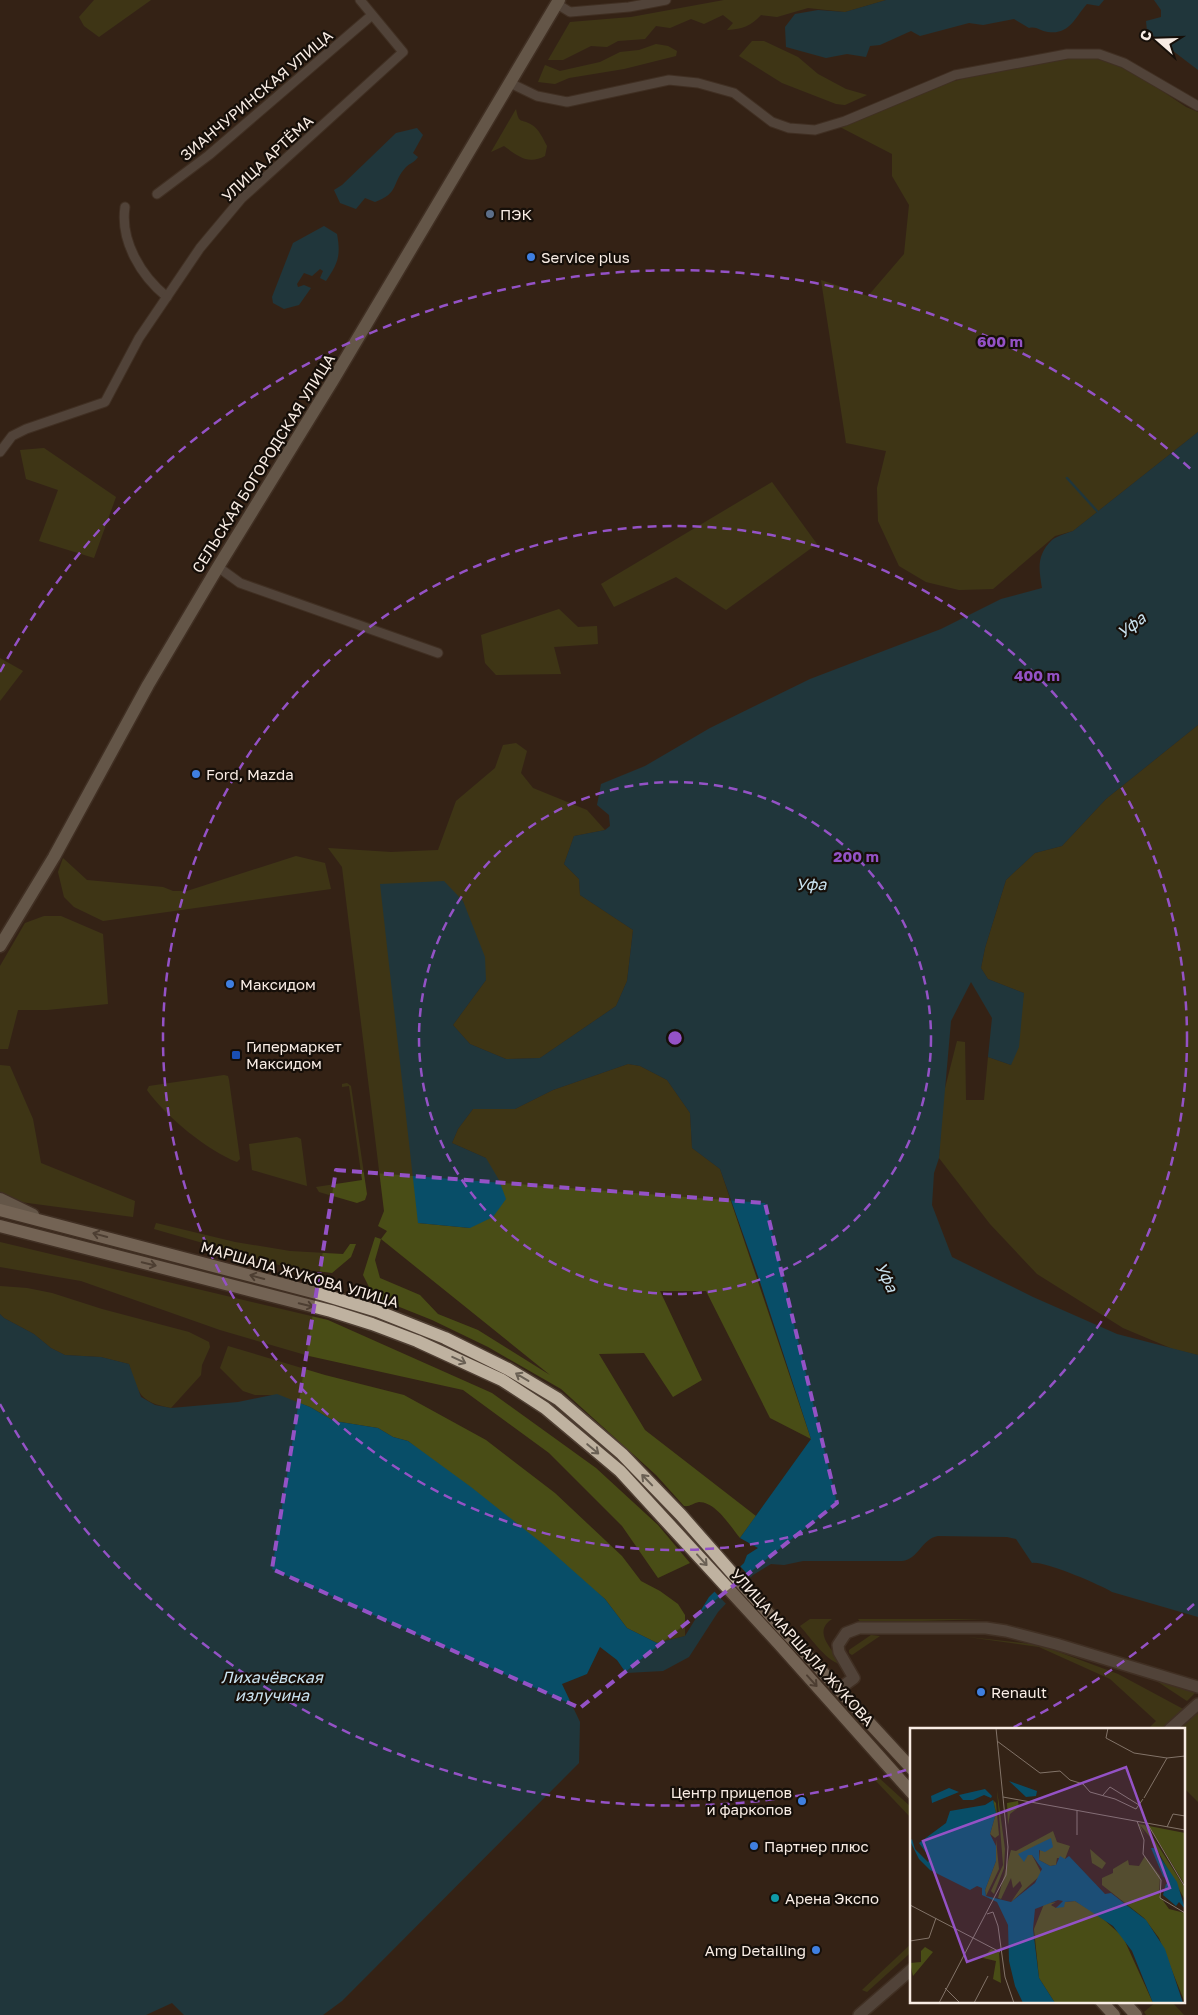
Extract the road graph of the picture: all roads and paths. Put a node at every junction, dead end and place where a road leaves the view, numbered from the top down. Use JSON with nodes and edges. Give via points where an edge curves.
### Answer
{"nodes":[{"id":1,"x":360,"y":0,"type":"edge"},
{"id":2,"x":666,"y":0,"type":"edge"},
{"id":3,"x":558,"y":2,"type":"edge"},
{"id":4,"x":372,"y":15,"type":"junction"},
{"id":5,"x":510,"y":83,"type":"junction"},
{"id":6,"x":1198,"y":106,"type":"edge"},
{"id":7,"x":157,"y":194,"type":"dead end"},
{"id":8,"x":125,"y":207,"type":"dead end"},
{"id":9,"x":167,"y":296,"type":"junction"},
{"id":10,"x":0,"y":452,"type":"edge"},
{"id":11,"x":218,"y":567,"type":"junction"},
{"id":12,"x":438,"y":654,"type":"dead end"},
{"id":13,"x":0,"y":946,"type":"edge"},
{"id":14,"x":0,"y":1199,"type":"edge"},
{"id":15,"x":0,"y":1210,"type":"edge"},
{"id":16,"x":42,"y":1220,"type":"junction"},
{"id":17,"x":0,"y":1226,"type":"edge"},
{"id":18,"x":681,"y":1515,"type":"joint"},
{"id":19,"x":669,"y":1524,"type":"joint"},
{"id":20,"x":1198,"y":1688,"type":"edge"},
{"id":21,"x":839,"y":1690,"type":"junction"},
{"id":22,"x":1198,"y":1704,"type":"edge"},
{"id":23,"x":1171,"y":1728,"type":"edge"},
{"id":24,"x":910,"y":1767,"type":"edge"},
{"id":25,"x":910,"y":1791,"type":"edge"},
{"id":26,"x":910,"y":1971,"type":"edge"},
{"id":27,"x":1102,"y":2002,"type":"edge"},
{"id":28,"x":1124,"y":2002,"type":"edge"},
{"id":29,"x":859,"y":2015,"type":"edge"},
{"id":30,"x":1114,"y":2015,"type":"edge"},
{"id":31,"x":1136,"y":2015,"type":"edge"}],
"edges":[{"from":1,"to":4,"type":"street"},
{"from":2,"to":3,"type":"street","via":[[629,8],[570,12]]},
{"from":3,"to":5,"type":"main road","name":"СЕЛЬСКАЯ БОГОРОДСКАЯ УЛИЦА"},
{"from":4,"to":7,"type":"street","name":"ЗИАНЧУРИНСКАЯ УЛИЦА","via":[[209,155]]},
{"from":4,"to":9,"type":"street","name":"УЛИЦА АРТЁМА","via":[[403,52],[241,198],[200,248]]},
{"from":5,"to":6,"type":"street","via":[[537,96],[568,102],[669,80],[698,83],[734,93],[772,122],[789,128],[815,130],[845,121],[955,75],[1067,54],[1099,54],[1124,63]]},
{"from":5,"to":11,"type":"main road","name":"СЕЛЬСКАЯ БОГОРОДСКАЯ УЛИЦА"},
{"from":8,"to":9,"type":"street","via":[[123,222],[128,243],[140,266],[158,290]]},
{"from":9,"to":10,"type":"street","name":"УЛИЦА АРТЁМА","via":[[139,338],[106,402],[26,429],[12,436]]},
{"from":11,"to":12,"type":"street","via":[[240,583]]},
{"from":11,"to":13,"type":"main road","name":"СЕЛЬСКАЯ БОГОРОДСКАЯ УЛИЦА"},
{"from":14,"to":16,"type":"main road"},
{"from":15,"to":16,"type":"main road","name":"МАРШАЛА ЖУКОВА УЛИЦА"},
{"from":18,"to":16,"type":"main road","name":"МАРШАЛА ЖУКОВА УЛИЦА","one_way":true,"via":[[622,1454],[558,1399],[508,1369],[445,1338],[377,1311],[324,1295]]},
{"from":17,"to":19,"type":"main road","name":"МАРШАЛА ЖУКОВА УЛИЦА","one_way":true,"via":[[331,1311],[417,1341],[502,1380],[545,1408],[620,1471]]},
{"from":18,"to":21,"type":"main road","name":"УЛИЦА МАРШАЛА ЖУКОВА"},
{"from":19,"to":25,"type":"main road","name":"УЛИЦА МАРШАЛА ЖУКОВА","one_way":true},
{"from":20,"to":21,"type":"street","via":[[1006,1631],[912,1627],[860,1628],[846,1633],[838,1645],[839,1652],[854,1678]]},
{"from":21,"to":24,"type":"main road","name":"УЛИЦА МАРШАЛА ЖУКОВА"},
{"from":22,"to":23,"type":"street"},
{"from":26,"to":29,"type":"street"},
{"from":27,"to":30,"type":"main road"},
{"from":28,"to":31,"type":"main road"}]}
